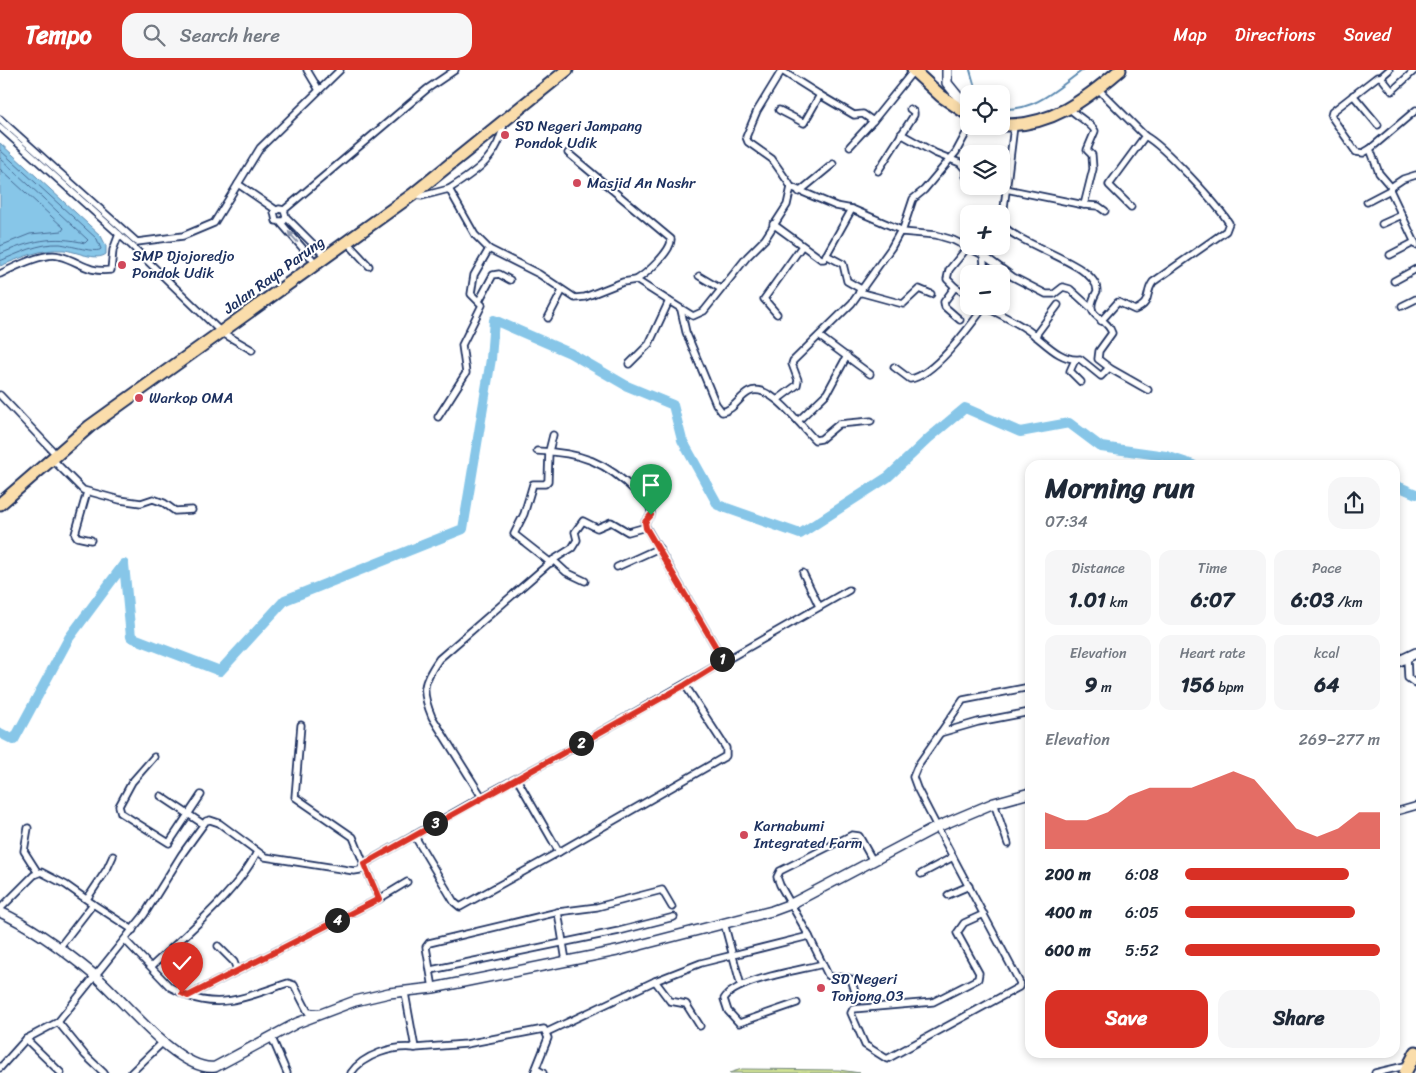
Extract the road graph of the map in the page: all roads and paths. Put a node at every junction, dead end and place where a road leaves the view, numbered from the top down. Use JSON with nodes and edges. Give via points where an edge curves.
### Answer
{"nodes":[{"id":1,"x":307,"y":70,"type":"edge"},
{"id":2,"x":340,"y":70,"type":"edge"},
{"id":3,"x":455,"y":70,"type":"edge"},
{"id":4,"x":560,"y":70,"type":"edge"},
{"id":5,"x":567,"y":70,"type":"edge"},
{"id":6,"x":782,"y":70,"type":"edge"},
{"id":7,"x":913,"y":70,"type":"edge"},
{"id":8,"x":920,"y":70,"type":"edge"},
{"id":9,"x":947,"y":70,"type":"edge"},
{"id":10,"x":1109,"y":70,"type":"edge"},
{"id":11,"x":1120,"y":70,"type":"edge"},
{"id":12,"x":1389,"y":70,"type":"edge"},
{"id":13,"x":1415,"y":70,"type":"edge"},
{"id":14,"x":1381,"y":77,"type":"junction"},
{"id":15,"x":1098,"y":89,"type":"junction"},
{"id":16,"x":319,"y":90,"type":"junction"},
{"id":17,"x":820,"y":95,"type":"junction"},
{"id":18,"x":1353,"y":95,"type":"junction"},
{"id":19,"x":960,"y":98,"type":"edge"},
{"id":20,"x":960,"y":104,"type":"edge"},
{"id":21,"x":1069,"y":108,"type":"junction"},
{"id":22,"x":910,"y":109,"type":"dead end"},
{"id":23,"x":960,"y":109,"type":"edge"},
{"id":24,"x":778,"y":110,"type":"dead end"},
{"id":25,"x":1416,"y":110,"type":"edge"},
{"id":26,"x":1010,"y":118,"type":"edge"},
{"id":27,"x":0,"y":119,"type":"edge"},
{"id":28,"x":503,"y":121,"type":"junction"},
{"id":29,"x":873,"y":121,"type":"junction"},
{"id":30,"x":1378,"y":125,"type":"dead end"},
{"id":31,"x":1010,"y":126,"type":"edge"},
{"id":32,"x":1014,"y":126,"type":"junction"},
{"id":33,"x":0,"y":127,"type":"edge"},
{"id":34,"x":901,"y":134,"type":"junction"},
{"id":35,"x":964,"y":135,"type":"edge"},
{"id":36,"x":1145,"y":136,"type":"junction"},
{"id":37,"x":850,"y":146,"type":"dead end"},
{"id":38,"x":1370,"y":149,"type":"junction"},
{"id":39,"x":568,"y":153,"type":"dead end"},
{"id":40,"x":1010,"y":158,"type":"edge"},
{"id":41,"x":949,"y":160,"type":"junction"},
{"id":42,"x":833,"y":164,"type":"dead end"},
{"id":43,"x":960,"y":165,"type":"edge"},
{"id":44,"x":878,"y":171,"type":"dead end"},
{"id":45,"x":1416,"y":175,"type":"edge"},
{"id":46,"x":238,"y":184,"type":"junction"},
{"id":47,"x":790,"y":188,"type":"junction"},
{"id":48,"x":1391,"y":188,"type":"junction"},
{"id":49,"x":449,"y":189,"type":"junction"},
{"id":50,"x":1010,"y":190,"type":"edge"},
{"id":51,"x":799,"y":192,"type":"junction"},
{"id":52,"x":412,"y":195,"type":"junction"},
{"id":53,"x":1005,"y":195,"type":"edge"},
{"id":54,"x":1367,"y":202,"type":"dead end"},
{"id":55,"x":1084,"y":205,"type":"junction"},
{"id":56,"x":1130,"y":207,"type":"dead end"},
{"id":57,"x":852,"y":209,"type":"junction"},
{"id":58,"x":276,"y":210,"type":"junction"},
{"id":59,"x":284,"y":210,"type":"junction"},
{"id":60,"x":1105,"y":211,"type":"dead end"},
{"id":61,"x":1402,"y":215,"type":"junction"},
{"id":62,"x":286,"y":217,"type":"junction"},
{"id":63,"x":280,"y":222,"type":"junction"},
{"id":64,"x":773,"y":224,"type":"junction"},
{"id":65,"x":1382,"y":224,"type":"dead end"},
{"id":66,"x":902,"y":231,"type":"junction"},
{"id":67,"x":119,"y":234,"type":"junction"},
{"id":68,"x":346,"y":241,"type":"junction"},
{"id":69,"x":960,"y":244,"type":"edge"},
{"id":70,"x":1415,"y":244,"type":"edge"},
{"id":71,"x":802,"y":246,"type":"junction"},
{"id":72,"x":488,"y":249,"type":"junction"},
{"id":73,"x":826,"y":255,"type":"junction"},
{"id":74,"x":961,"y":255,"type":"edge"},
{"id":75,"x":984,"y":255,"type":"joint"},
{"id":76,"x":1390,"y":255,"type":"dead end"},
{"id":77,"x":318,"y":256,"type":"junction"},
{"id":78,"x":984,"y":265,"type":"edge"},
{"id":79,"x":369,"y":266,"type":"dead end"},
{"id":80,"x":1416,"y":269,"type":"edge"},
{"id":81,"x":0,"y":274,"type":"edge"},
{"id":82,"x":699,"y":276,"type":"dead end"},
{"id":83,"x":510,"y":280,"type":"dead end"},
{"id":84,"x":636,"y":280,"type":"junction"},
{"id":85,"x":1394,"y":281,"type":"dead end"},
{"id":86,"x":955,"y":287,"type":"junction"},
{"id":87,"x":721,"y":289,"type":"junction"},
{"id":88,"x":860,"y":290,"type":"junction"},
{"id":89,"x":960,"y":290,"type":"edge"},
{"id":90,"x":562,"y":291,"type":"junction"},
{"id":91,"x":931,"y":294,"type":"dead end"},
{"id":92,"x":1416,"y":299,"type":"edge"},
{"id":93,"x":479,"y":301,"type":"junction"},
{"id":94,"x":670,"y":301,"type":"junction"},
{"id":95,"x":1058,"y":305,"type":"dead end"},
{"id":96,"x":1402,"y":306,"type":"dead end"},
{"id":97,"x":1092,"y":309,"type":"junction"},
{"id":98,"x":681,"y":310,"type":"junction"},
{"id":99,"x":777,"y":314,"type":"dead end"},
{"id":100,"x":977,"y":315,"type":"edge"},
{"id":101,"x":1001,"y":315,"type":"edge"},
{"id":102,"x":548,"y":318,"type":"dead end"},
{"id":103,"x":960,"y":320,"type":"dead end"},
{"id":104,"x":1101,"y":321,"type":"junction"},
{"id":105,"x":219,"y":330,"type":"junction"},
{"id":106,"x":819,"y":336,"type":"junction"},
{"id":107,"x":1035,"y":336,"type":"junction"},
{"id":108,"x":252,"y":350,"type":"dead end"},
{"id":109,"x":847,"y":356,"type":"junction"},
{"id":110,"x":1075,"y":360,"type":"junction"},
{"id":111,"x":629,"y":364,"type":"dead end"},
{"id":112,"x":894,"y":367,"type":"dead end"},
{"id":113,"x":1109,"y":368,"type":"junction"},
{"id":114,"x":870,"y":374,"type":"dead end"},
{"id":115,"x":1081,"y":382,"type":"dead end"},
{"id":116,"x":1148,"y":390,"type":"dead end"},
{"id":117,"x":0,"y":395,"type":"edge"},
{"id":118,"x":777,"y":400,"type":"junction"},
{"id":119,"x":438,"y":417,"type":"dead end"},
{"id":120,"x":798,"y":421,"type":"junction"},
{"id":121,"x":871,"y":421,"type":"dead end"},
{"id":122,"x":553,"y":435,"type":"dead end"},
{"id":123,"x":537,"y":451,"type":"dead end"},
{"id":124,"x":549,"y":451,"type":"junction"},
{"id":125,"x":51,"y":454,"type":"junction"},
{"id":126,"x":88,"y":492,"type":"junction"},
{"id":127,"x":0,"y":498,"type":"edge"},
{"id":128,"x":0,"y":504,"type":"edge"},
{"id":129,"x":192,"y":510,"type":"dead end"},
{"id":130,"x":646,"y":528,"type":"junction"},
{"id":131,"x":91,"y":540,"type":"dead end"},
{"id":132,"x":659,"y":548,"type":"junction"},
{"id":133,"x":552,"y":562,"type":"junction"},
{"id":134,"x":617,"y":567,"type":"dead end"},
{"id":135,"x":802,"y":573,"type":"dead end"},
{"id":136,"x":585,"y":581,"type":"dead end"},
{"id":137,"x":848,"y":590,"type":"dead end"},
{"id":138,"x":819,"y":606,"type":"junction"},
{"id":139,"x":1416,"y":653,"type":"edge"},
{"id":140,"x":1407,"y":658,"type":"junction"},
{"id":141,"x":724,"y":661,"type":"junction"},
{"id":142,"x":1400,"y":661,"type":"edge"},
{"id":143,"x":1416,"y":684,"type":"edge"},
{"id":144,"x":685,"y":685,"type":"junction"},
{"id":145,"x":1025,"y":688,"type":"edge"},
{"id":146,"x":1025,"y":713,"type":"edge"},
{"id":147,"x":301,"y":725,"type":"dead end"},
{"id":148,"x":939,"y":734,"type":"junction"},
{"id":149,"x":154,"y":757,"type":"dead end"},
{"id":150,"x":517,"y":779,"type":"junction"},
{"id":151,"x":201,"y":795,"type":"dead end"},
{"id":152,"x":1025,"y":795,"type":"edge"},
{"id":153,"x":162,"y":796,"type":"dead end"},
{"id":154,"x":482,"y":797,"type":"junction"},
{"id":155,"x":994,"y":804,"type":"junction"},
{"id":156,"x":1416,"y":806,"type":"edge"},
{"id":157,"x":1400,"y":811,"type":"edge"},
{"id":158,"x":188,"y":816,"type":"junction"},
{"id":159,"x":203,"y":824,"type":"junction"},
{"id":160,"x":937,"y":827,"type":"junction"},
{"id":161,"x":28,"y":828,"type":"dead end"},
{"id":162,"x":414,"y":835,"type":"junction"},
{"id":163,"x":1008,"y":844,"type":"dead end"},
{"id":164,"x":257,"y":852,"type":"junction"},
{"id":165,"x":560,"y":852,"type":"junction"},
{"id":166,"x":113,"y":856,"type":"dead end"},
{"id":167,"x":953,"y":857,"type":"junction"},
{"id":168,"x":873,"y":862,"type":"junction"},
{"id":169,"x":364,"y":864,"type":"junction"},
{"id":170,"x":38,"y":873,"type":"junction"},
{"id":171,"x":921,"y":874,"type":"dead end"},
{"id":172,"x":407,"y":882,"type":"dead end"},
{"id":173,"x":969,"y":886,"type":"junction"},
{"id":174,"x":948,"y":895,"type":"dead end"},
{"id":175,"x":87,"y":899,"type":"junction"},
{"id":176,"x":379,"y":899,"type":"junction"},
{"id":177,"x":94,"y":904,"type":"junction"},
{"id":178,"x":791,"y":904,"type":"junction"},
{"id":179,"x":672,"y":907,"type":"dead end"},
{"id":180,"x":0,"y":911,"type":"edge"},
{"id":181,"x":558,"y":912,"type":"junction"},
{"id":182,"x":984,"y":914,"type":"junction"},
{"id":183,"x":674,"y":917,"type":"dead end"},
{"id":184,"x":724,"y":923,"type":"junction"},
{"id":185,"x":133,"y":930,"type":"junction"},
{"id":186,"x":809,"y":936,"type":"junction"},
{"id":187,"x":125,"y":940,"type":"junction"},
{"id":188,"x":563,"y":941,"type":"junction"},
{"id":189,"x":218,"y":946,"type":"dead end"},
{"id":190,"x":59,"y":948,"type":"junction"},
{"id":191,"x":731,"y":955,"type":"junction"},
{"id":192,"x":566,"y":962,"type":"junction"},
{"id":193,"x":823,"y":964,"type":"junction"},
{"id":194,"x":152,"y":966,"type":"junction"},
{"id":195,"x":237,"y":970,"type":"junction"},
{"id":196,"x":431,"y":970,"type":"junction"},
{"id":197,"x":94,"y":975,"type":"junction"},
{"id":198,"x":655,"y":981,"type":"junction"},
{"id":199,"x":741,"y":986,"type":"junction"},
{"id":200,"x":433,"y":988,"type":"junction"},
{"id":201,"x":405,"y":993,"type":"junction"},
{"id":202,"x":188,"y":996,"type":"junction"},
{"id":203,"x":858,"y":1001,"type":"dead end"},
{"id":204,"x":797,"y":1003,"type":"dead end"},
{"id":205,"x":319,"y":1013,"type":"junction"},
{"id":206,"x":58,"y":1022,"type":"junction"},
{"id":207,"x":700,"y":1026,"type":"dead end"},
{"id":208,"x":547,"y":1032,"type":"junction"},
{"id":209,"x":272,"y":1038,"type":"junction"},
{"id":210,"x":26,"y":1039,"type":"junction"},
{"id":211,"x":163,"y":1042,"type":"junction"},
{"id":212,"x":415,"y":1048,"type":"junction"},
{"id":213,"x":1416,"y":1052,"type":"edge"},
{"id":214,"x":0,"y":1068,"type":"edge"},
{"id":215,"x":1407,"y":1069,"type":"edge"},
{"id":216,"x":206,"y":1071,"type":"edge"},
{"id":217,"x":535,"y":1071,"type":"edge"},
{"id":218,"x":61,"y":1073,"type":"edge"},
{"id":219,"x":104,"y":1073,"type":"edge"},
{"id":220,"x":131,"y":1073,"type":"edge"},
{"id":221,"x":287,"y":1073,"type":"edge"},
{"id":222,"x":351,"y":1073,"type":"edge"},
{"id":223,"x":543,"y":1073,"type":"edge"},
{"id":224,"x":1375,"y":1073,"type":"edge"}],
"edges":[{"from":1,"to":16,"type":"street"},
{"from":2,"to":16,"type":"street"},
{"from":3,"to":59,"type":"street","via":[[427,89]]},
{"from":4,"to":28,"type":"highway","name":"Jalan Raya Parung"},
{"from":5,"to":28,"type":"highway","name":"Jalan Raya Parung"},
{"from":6,"to":17,"type":"street"},
{"from":6,"to":47,"type":"street","via":[[757,111],[746,137],[748,142],[772,159]]},
{"from":7,"to":23,"type":"highway"},
{"from":7,"to":29,"type":"street"},
{"from":8,"to":20,"type":"highway","via":[[944,94]]},
{"from":9,"to":19,"type":"street","via":[[947,83]]},
{"from":10,"to":26,"type":"highway","via":[[1071,99],[1047,112],[1027,118]]},
{"from":11,"to":15,"type":"highway"},
{"from":12,"to":14,"type":"street"},
{"from":13,"to":14,"type":"street","via":[[1392,91]]},
{"from":14,"to":18,"type":"street"},
{"from":15,"to":21,"type":"highway"},
{"from":15,"to":36,"type":"street"},
{"from":16,"to":46,"type":"street","via":[[260,148]]},
{"from":17,"to":24,"type":"street","via":[[804,123]]},
{"from":17,"to":29,"type":"street","via":[[854,115],[863,114]]},
{"from":18,"to":30,"type":"street"},
{"from":18,"to":38,"type":"street","via":[[1330,116],[1356,152]]},
{"from":21,"to":32,"type":"highway","via":[[1039,122]]},
{"from":21,"to":55,"type":"street","via":[[1095,131],[1087,150],[1092,155],[1093,169]]},
{"from":22,"to":34,"type":"street","via":[[914,115]]},
{"from":25,"to":38,"type":"street"},
{"from":27,"to":46,"type":"street","via":[[137,242],[183,236],[206,228],[219,217]]},
{"from":28,"to":49,"type":"street","via":[[498,145],[488,160]]},
{"from":28,"to":52,"type":"highway","name":"Jalan Raya Parung"},
{"from":28,"to":77,"type":"highway","name":"Jalan Raya Parung"},
{"from":29,"to":37,"type":"street"},
{"from":31,"to":32,"type":"highway"},
{"from":32,"to":40,"type":"street"},
{"from":33,"to":67,"type":"street"},
{"from":34,"to":41,"type":"street"},
{"from":34,"to":44,"type":"street"},
{"from":35,"to":41,"type":"street"},
{"from":36,"to":56,"type":"street","via":[[1109,185]]},
{"from":36,"to":104,"type":"street","via":[[1172,159],[1229,224],[1226,231],[1153,282],[1148,300],[1142,307],[1135,310],[1118,302]]},
{"from":38,"to":48,"type":"street","via":[[1379,172]]},
{"from":39,"to":84,"type":"street","via":[[671,239],[663,255]]},
{"from":41,"to":43,"type":"street"},
{"from":41,"to":66,"type":"street","via":[[914,199]]},
{"from":42,"to":51,"type":"street"},
{"from":45,"to":48,"type":"street","via":[[1403,178]]},
{"from":46,"to":58,"type":"street"},
{"from":47,"to":51,"type":"street"},
{"from":47,"to":64,"type":"street","via":[[787,205]]},
{"from":48,"to":54,"type":"street"},
{"from":48,"to":61,"type":"street"},
{"from":49,"to":52,"type":"street","via":[[422,196]]},
{"from":49,"to":72,"type":"street","via":[[475,235]]},
{"from":50,"to":55,"type":"street"},
{"from":51,"to":57,"type":"street"},
{"from":52,"to":68,"type":"highway","name":"Jalan Raya Parung"},
{"from":53,"to":97,"type":"street","via":[[1003,226],[1011,234],[1090,276],[1098,288]]},
{"from":55,"to":60,"type":"street","via":[[1098,206]]},
{"from":57,"to":66,"type":"street"},
{"from":57,"to":73,"type":"street"},
{"from":58,"to":59,"type":"street"},
{"from":58,"to":63,"type":"street","via":[[273,215]]},
{"from":59,"to":62,"type":"street"},
{"from":61,"to":65,"type":"street"},
{"from":61,"to":70,"type":"street"},
{"from":62,"to":63,"type":"street"},
{"from":62,"to":77,"type":"street"},
{"from":77,"to":63,"type":"street","one_way":true},
{"from":64,"to":71,"type":"street"},
{"from":64,"to":87,"type":"street","via":[[765,239]]},
{"from":66,"to":69,"type":"street","via":[[936,236]]},
{"from":66,"to":88,"type":"street"},
{"from":67,"to":81,"type":"street","via":[[111,270],[89,270],[57,255],[19,264]]},
{"from":67,"to":105,"type":"street"},
{"from":68,"to":79,"type":"street"},
{"from":68,"to":105,"type":"highway","name":"Jalan Raya Parung"},
{"from":70,"to":76,"type":"street"},
{"from":71,"to":73,"type":"street","via":[[821,260]]},
{"from":71,"to":99,"type":"street","via":[[764,299]]},
{"from":72,"to":90,"type":"street","via":[[539,274]]},
{"from":72,"to":93,"type":"street","via":[[474,275],[471,294]]},
{"from":73,"to":88,"type":"street","via":[[843,264],[847,281]]},
{"from":74,"to":86,"type":"street","via":[[947,273],[947,279]]},
{"from":75,"to":78,"type":"street"},
{"from":75,"to":97,"type":"street","via":[[1013,277],[1046,294],[1054,294],[1063,287],[1070,289]]},
{"from":77,"to":105,"type":"highway","name":"Jalan Raya Parung"},
{"from":80,"to":85,"type":"street"},
{"from":82,"to":87,"type":"street"},
{"from":83,"to":93,"type":"street","via":[[493,274]]},
{"from":84,"to":90,"type":"street","via":[[578,298]]},
{"from":84,"to":94,"type":"street"},
{"from":86,"to":89,"type":"street"},
{"from":86,"to":103,"type":"street","via":[[944,304]]},
{"from":87,"to":98,"type":"street","via":[[698,315]]},
{"from":88,"to":91,"type":"street","via":[[903,304],[919,289]]},
{"from":88,"to":106,"type":"street"},
{"from":90,"to":102,"type":"street"},
{"from":92,"to":96,"type":"street"},
{"from":93,"to":119,"type":"street","via":[[481,308],[462,345],[465,375]]},
{"from":94,"to":98,"type":"street"},
{"from":94,"to":111,"type":"street","via":[[649,344]]},
{"from":95,"to":107,"type":"street"},
{"from":97,"to":104,"type":"street"},
{"from":98,"to":118,"type":"street","via":[[686,332],[722,412],[729,410],[752,390]]},
{"from":100,"to":112,"type":"street","via":[[950,351],[918,377],[910,379]]},
{"from":101,"to":107,"type":"street"},
{"from":104,"to":113,"type":"street","via":[[1112,333],[1097,357]]},
{"from":105,"to":108,"type":"street"},
{"from":105,"to":125,"type":"highway","name":"Jalan Raya Parung","via":[[128,390]]},
{"from":106,"to":109,"type":"street"},
{"from":106,"to":118,"type":"street","via":[[792,364],[798,380]]},
{"from":107,"to":110,"type":"street","via":[[1054,351]]},
{"from":109,"to":114,"type":"street"},
{"from":109,"to":120,"type":"street","via":[[827,393]]},
{"from":110,"to":113,"type":"street","via":[[1080,359],[1100,376]]},
{"from":110,"to":115,"type":"street","via":[[1070,371]]},
{"from":113,"to":116,"type":"street"},
{"from":117,"to":125,"type":"street","via":[[28,421]]},
{"from":118,"to":120,"type":"street"},
{"from":120,"to":121,"type":"street","via":[[817,440],[839,424]]},
{"from":122,"to":124,"type":"street"},
{"from":123,"to":124,"type":"street"},
{"from":124,"to":130,"type":"street","via":[[596,461],[615,472],[649,506],[651,515],[645,522]]},
{"from":124,"to":133,"type":"street","via":[[548,481],[534,484],[514,534]]},
{"from":125,"to":126,"type":"street","via":[[79,488]]},
{"from":125,"to":127,"type":"highway","name":"Jalan Raya Parung"},
{"from":125,"to":128,"type":"highway","name":"Jalan Raya Parung"},
{"from":126,"to":129,"type":"street","via":[[141,503],[153,499],[176,511]]},
{"from":126,"to":131,"type":"street","via":[[75,534]]},
{"from":130,"to":132,"type":"street"},
{"from":130,"to":133,"type":"street","via":[[628,532],[610,522],[598,528],[583,521],[576,532],[576,543]]},
{"from":132,"to":134,"type":"street"},
{"from":132,"to":141,"type":"street"},
{"from":133,"to":136,"type":"street"},
{"from":133,"to":154,"type":"street","via":[[449,648],[430,670],[423,691],[432,717]]},
{"from":135,"to":138,"type":"street"},
{"from":137,"to":138,"type":"street"},
{"from":138,"to":141,"type":"street"},
{"from":139,"to":140,"type":"street"},
{"from":140,"to":142,"type":"street"},
{"from":140,"to":143,"type":"street","via":[[1408,678]]},
{"from":141,"to":144,"type":"street"},
{"from":144,"to":150,"type":"street"},
{"from":144,"to":165,"type":"street","via":[[726,748],[726,756]]},
{"from":145,"to":148,"type":"street","via":[[963,700]]},
{"from":146,"to":148,"type":"street"},
{"from":147,"to":169,"type":"street","via":[[295,797],[353,837]]},
{"from":148,"to":160,"type":"street","via":[[913,777]]},
{"from":149,"to":158,"type":"street","via":[[132,782],[118,811],[165,842],[169,842]]},
{"from":150,"to":154,"type":"street"},
{"from":150,"to":165,"type":"street"},
{"from":151,"to":158,"type":"street"},
{"from":152,"to":155,"type":"street"},
{"from":153,"to":158,"type":"street"},
{"from":154,"to":162,"type":"street"},
{"from":155,"to":160,"type":"street"},
{"from":155,"to":163,"type":"street"},
{"from":156,"to":157,"type":"street"},
{"from":158,"to":159,"type":"street"},
{"from":159,"to":164,"type":"street","via":[[210,820],[219,822]]},
{"from":159,"to":185,"type":"street"},
{"from":160,"to":167,"type":"street"},
{"from":160,"to":168,"type":"street"},
{"from":161,"to":170,"type":"street","via":[[24,851]]},
{"from":162,"to":165,"type":"street","via":[[460,907]]},
{"from":162,"to":169,"type":"street"},
{"from":164,"to":169,"type":"street","via":[[272,859],[354,870],[360,870]]},
{"from":164,"to":194,"type":"street","via":[[231,889]]},
{"from":166,"to":175,"type":"street"},
{"from":167,"to":171,"type":"street"},
{"from":167,"to":173,"type":"street"},
{"from":168,"to":178,"type":"street"},
{"from":168,"to":178,"type":"street","via":[[859,836],[852,835],[784,868],[778,877]]},
{"from":169,"to":176,"type":"street"},
{"from":170,"to":175,"type":"street","via":[[48,874]]},
{"from":170,"to":180,"type":"street"},
{"from":172,"to":176,"type":"street"},
{"from":173,"to":174,"type":"street"},
{"from":173,"to":182,"type":"street"},
{"from":175,"to":177,"type":"street"},
{"from":176,"to":195,"type":"street"},
{"from":177,"to":185,"type":"street"},
{"from":177,"to":190,"type":"street"},
{"from":178,"to":184,"type":"street"},
{"from":178,"to":186,"type":"street"},
{"from":179,"to":181,"type":"street","via":[[662,890],[597,907]]},
{"from":180,"to":190,"type":"street"},
{"from":181,"to":188,"type":"street"},
{"from":181,"to":196,"type":"street","via":[[431,942],[426,947]]},
{"from":182,"to":182,"type":"street","via":[[1020,984],[1018,989],[887,1059],[865,1045],[851,1013],[853,1009],[933,1002],[978,979],[979,974],[957,933],[964,923]]},
{"from":183,"to":188,"type":"street"},
{"from":184,"to":191,"type":"street"},
{"from":184,"to":192,"type":"street"},
{"from":185,"to":187,"type":"street"},
{"from":186,"to":191,"type":"street"},
{"from":186,"to":193,"type":"street"},
{"from":187,"to":194,"type":"street"},
{"from":187,"to":197,"type":"street"},
{"from":188,"to":192,"type":"street"},
{"from":188,"to":196,"type":"street"},
{"from":189,"to":195,"type":"street","via":[[234,962]]},
{"from":190,"to":197,"type":"street"},
{"from":191,"to":198,"type":"street"},
{"from":191,"to":199,"type":"street"},
{"from":192,"to":200,"type":"street"},
{"from":193,"to":199,"type":"street"},
{"from":193,"to":203,"type":"street","via":[[831,978],[846,976],[851,979]]},
{"from":194,"to":202,"type":"street","via":[[170,986]]},
{"from":195,"to":202,"type":"street"},
{"from":196,"to":200,"type":"street"},
{"from":197,"to":206,"type":"street"},
{"from":197,"to":211,"type":"street"},
{"from":198,"to":207,"type":"street","via":[[670,1001],[686,1004]]},
{"from":198,"to":208,"type":"street"},
{"from":199,"to":204,"type":"street","via":[[724,998],[728,1011],[738,1023]]},
{"from":200,"to":201,"type":"street"},
{"from":201,"to":205,"type":"street","via":[[377,996]]},
{"from":201,"to":212,"type":"street"},
{"from":202,"to":205,"type":"street","via":[[204,1002],[238,1000],[288,983],[294,985],[308,1012]]},
{"from":205,"to":209,"type":"street"},
{"from":206,"to":210,"type":"street"},
{"from":206,"to":219,"type":"street"},
{"from":208,"to":212,"type":"street","via":[[538,1028],[466,1044]]},
{"from":208,"to":217,"type":"street","via":[[547,1041]]},
{"from":209,"to":216,"type":"street"},
{"from":209,"to":221,"type":"street"},
{"from":210,"to":214,"type":"street"},
{"from":210,"to":218,"type":"street"},
{"from":211,"to":216,"type":"street"},
{"from":211,"to":220,"type":"street"},
{"from":212,"to":222,"type":"street","via":[[366,1059]]},
{"from":213,"to":215,"type":"highway"},
{"from":215,"to":224,"type":"street"},
{"from":217,"to":223,"type":"street"}]}
